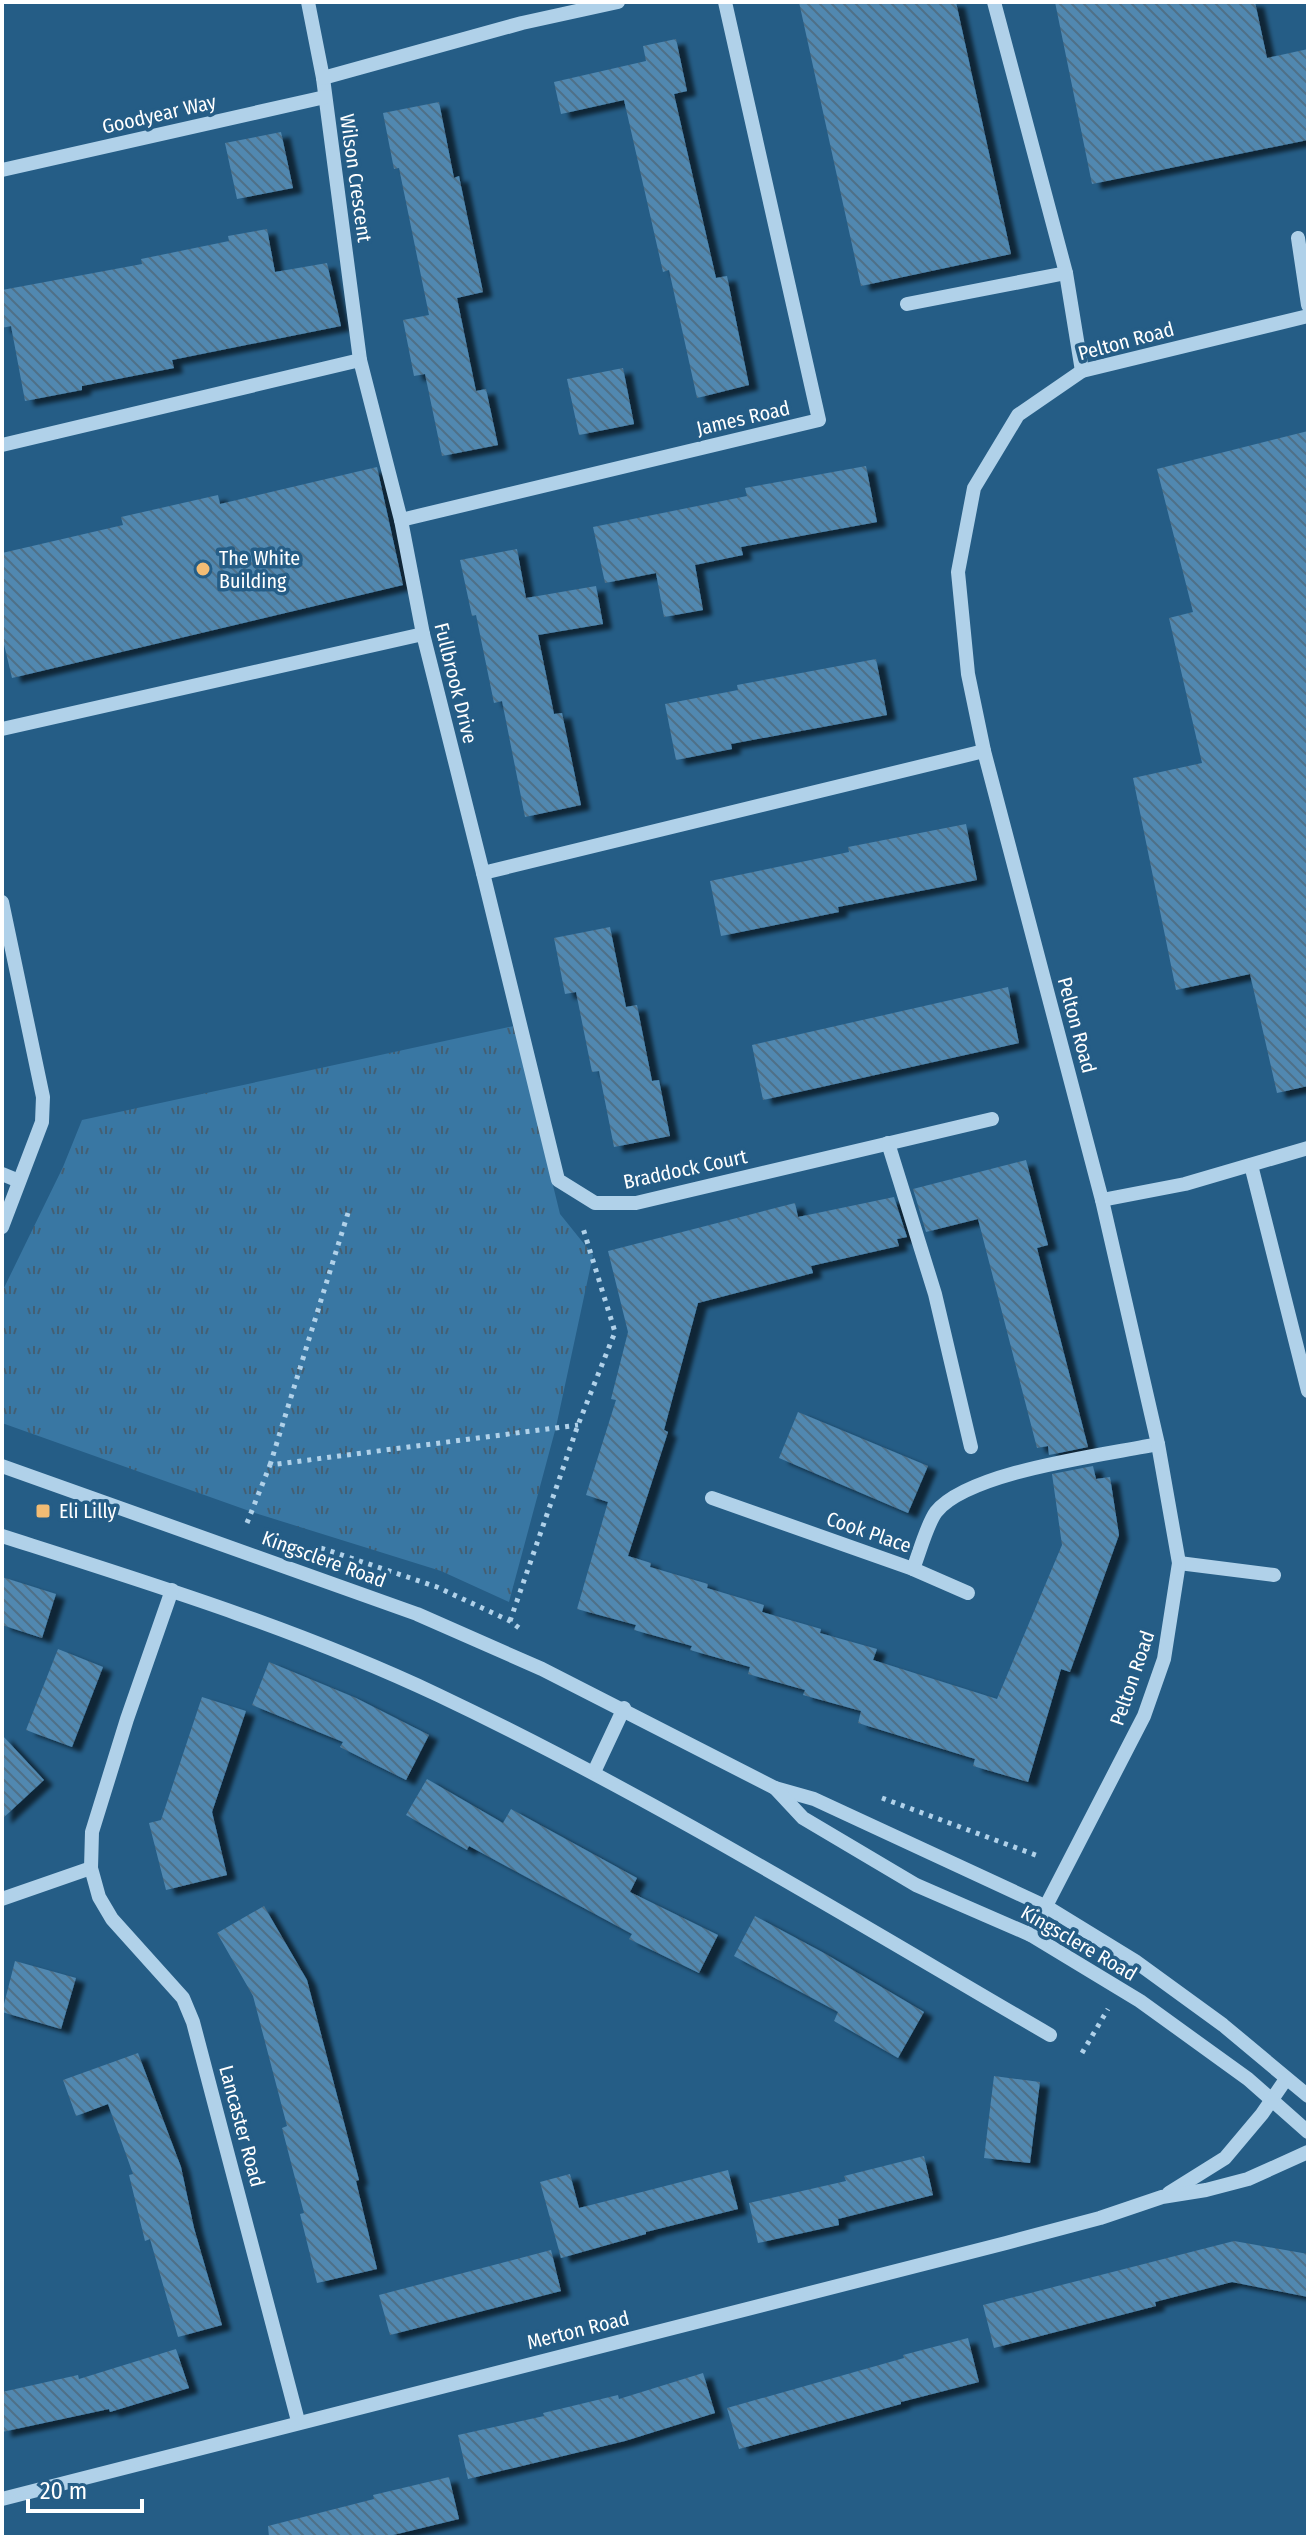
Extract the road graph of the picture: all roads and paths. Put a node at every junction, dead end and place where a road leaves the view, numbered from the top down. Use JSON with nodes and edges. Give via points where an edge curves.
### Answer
{"nodes":[{"id":1,"x":308,"y":2,"type":"edge"},
{"id":2,"x":618,"y":2,"type":"edge"},
{"id":3,"x":725,"y":2,"type":"edge"},
{"id":4,"x":994,"y":2,"type":"edge"},
{"id":5,"x":323,"y":78,"type":"junction"},
{"id":6,"x":325,"y":97,"type":"junction"},
{"id":7,"x":2,"y":170,"type":"edge"},
{"id":8,"x":1298,"y":238,"type":"dead end"},
{"id":9,"x":1066,"y":273,"type":"junction"},
{"id":10,"x":907,"y":304,"type":"dead end"},
{"id":11,"x":1308,"y":305,"type":"edge"},
{"id":12,"x":1308,"y":316,"type":"edge"},
{"id":13,"x":360,"y":360,"type":"junction"},
{"id":14,"x":1082,"y":371,"type":"junction"},
{"id":15,"x":2,"y":445,"type":"edge"},
{"id":16,"x":401,"y":520,"type":"junction"},
{"id":17,"x":423,"y":634,"type":"junction"},
{"id":18,"x":2,"y":729,"type":"edge"},
{"id":19,"x":984,"y":751,"type":"junction"},
{"id":20,"x":483,"y":873,"type":"junction"},
{"id":21,"x":2,"y":902,"type":"edge"},
{"id":22,"x":992,"y":1119,"type":"dead end"},
{"id":23,"x":888,"y":1143,"type":"junction"},
{"id":24,"x":1308,"y":1148,"type":"edge"},
{"id":25,"x":1251,"y":1165,"type":"junction"},
{"id":26,"x":2,"y":1174,"type":"edge"},
{"id":27,"x":19,"y":1181,"type":"junction"},
{"id":28,"x":567,"y":1185,"type":"junction"},
{"id":29,"x":1102,"y":1200,"type":"junction"},
{"id":30,"x":348,"y":1213,"type":"dead end"},
{"id":31,"x":2,"y":1227,"type":"edge"},
{"id":32,"x":1308,"y":1391,"type":"edge"},
{"id":33,"x":578,"y":1425,"type":"junction"},
{"id":34,"x":1158,"y":1444,"type":"junction"},
{"id":35,"x":971,"y":1447,"type":"dead end"},
{"id":36,"x":270,"y":1465,"type":"junction"},
{"id":37,"x":2,"y":1466,"type":"edge"},
{"id":38,"x":712,"y":1498,"type":"dead end"},
{"id":39,"x":247,"y":1523,"type":"dead end"},
{"id":40,"x":2,"y":1536,"type":"edge"},
{"id":41,"x":1179,"y":1563,"type":"junction"},
{"id":42,"x":913,"y":1569,"type":"junction"},
{"id":43,"x":1274,"y":1575,"type":"dead end"},
{"id":44,"x":172,"y":1590,"type":"junction"},
{"id":45,"x":968,"y":1593,"type":"dead end"},
{"id":46,"x":510,"y":1621,"type":"dead end"},
{"id":47,"x":624,"y":1708,"type":"junction"},
{"id":48,"x":594,"y":1772,"type":"junction"},
{"id":49,"x":775,"y":1788,"type":"junction"},
{"id":50,"x":91,"y":1868,"type":"junction"},
{"id":51,"x":2,"y":1899,"type":"edge"},
{"id":52,"x":1047,"y":1907,"type":"junction"},
{"id":53,"x":1031,"y":1935,"type":"junction"},
{"id":54,"x":1050,"y":2035,"type":"dead end"},
{"id":55,"x":1286,"y":2079,"type":"junction"},
{"id":56,"x":1308,"y":2096,"type":"edge"},
{"id":57,"x":1272,"y":2100,"type":"junction"},
{"id":58,"x":1308,"y":2132,"type":"edge"},
{"id":59,"x":1308,"y":2152,"type":"edge"},
{"id":60,"x":1162,"y":2197,"type":"junction"},
{"id":61,"x":298,"y":2421,"type":"junction"},
{"id":62,"x":2,"y":2499,"type":"edge"}],
"edges":[{"from":1,"to":5,"type":"street","name":"Wilson Crescent"},
{"from":2,"to":5,"type":"street"},
{"from":3,"to":16,"type":"street","name":"James Road","via":[[819,420]]},
{"from":4,"to":9,"type":"street"},
{"from":5,"to":6,"type":"street","name":"Wilson Crescent"},
{"from":6,"to":7,"type":"street","name":"Goodyear Way"},
{"from":6,"to":13,"type":"street","name":"Wilson Crescent"},
{"from":8,"to":11,"type":"street"},
{"from":9,"to":10,"type":"street"},
{"from":9,"to":14,"type":"street"},
{"from":12,"to":14,"type":"street","name":"Pelton Road"},
{"from":13,"to":15,"type":"street"},
{"from":13,"to":16,"type":"street","name":"Fullbrook Drive"},
{"from":14,"to":19,"type":"street","name":"Pelton Road","via":[[1018,415],[974,488],[958,572],[968,674]]},
{"from":16,"to":17,"type":"street","name":"Fullbrook Drive"},
{"from":17,"to":18,"type":"street"},
{"from":17,"to":20,"type":"street","name":"Fullbrook Drive"},
{"from":19,"to":20,"type":"street"},
{"from":19,"to":29,"type":"street","name":"Pelton Road"},
{"from":20,"to":28,"type":"street","via":[[558,1180]]},
{"from":21,"to":27,"type":"street","via":[[43,1097],[42,1122]]},
{"from":22,"to":23,"type":"street","name":"Braddock Court"},
{"from":23,"to":28,"type":"street","name":"Braddock Court","via":[[636,1203],[595,1203]]},
{"from":23,"to":35,"type":"street","via":[[935,1294]]},
{"from":24,"to":25,"type":"street"},
{"from":25,"to":29,"type":"street"},
{"from":25,"to":32,"type":"street"},
{"from":26,"to":27,"type":"street"},
{"from":27,"to":31,"type":"street"},
{"from":28,"to":33,"type":"path","via":[[615,1332]]},
{"from":29,"to":34,"type":"street","name":"Pelton Road"},
{"from":30,"to":36,"type":"path"},
{"from":33,"to":36,"type":"path"},
{"from":33,"to":46,"type":"path"},
{"from":34,"to":41,"type":"street","name":"Pelton Road"},
{"from":34,"to":42,"type":"street","name":"Cook Place","via":[[1002,1476],[962,1491],[935,1513]]},
{"from":36,"to":39,"type":"path"},
{"from":37,"to":47,"type":"street","name":"Kingsclere Road","via":[[417,1614]]},
{"from":38,"to":42,"type":"street","name":"Cook Place"},
{"from":40,"to":44,"type":"street"},
{"from":41,"to":43,"type":"street"},
{"from":41,"to":52,"type":"street","name":"Pelton Road","via":[[1164,1659],[1144,1716]]},
{"from":42,"to":45,"type":"street"},
{"from":44,"to":48,"type":"street","via":[[436,1694]]},
{"from":44,"to":50,"type":"street","name":"Lancaster Road","via":[[92,1832]]},
{"from":47,"to":48,"type":"street"},
{"from":47,"to":49,"type":"street","name":"Kingsclere Road"},
{"from":48,"to":54,"type":"street"},
{"from":49,"to":52,"type":"street","name":"Kingsclere Road","via":[[814,1799]]},
{"from":49,"to":53,"type":"street","name":"Kingsclere Road","via":[[803,1818],[916,1885]]},
{"from":50,"to":51,"type":"street"},
{"from":50,"to":61,"type":"street","name":"Lancaster Road","via":[[112,1919],[183,1998],[193,2022]]},
{"from":52,"to":53,"type":"street","name":"Pelton Road"},
{"from":52,"to":55,"type":"street","name":"Kingsclere Road","via":[[1147,1970]]},
{"from":53,"to":57,"type":"street","name":"Kingsclere Road","via":[[1140,2001]]},
{"from":55,"to":56,"type":"street","name":"Kingsclere Road"},
{"from":55,"to":57,"type":"street","name":"Merton Road"},
{"from":57,"to":58,"type":"street","name":"Kingsclere Road"},
{"from":57,"to":60,"type":"street","name":"Merton Road","via":[[1225,2158]]},
{"from":59,"to":60,"type":"street","name":"Merton Road","via":[[1248,2179]]},
{"from":60,"to":61,"type":"street","name":"Merton Road","via":[[1087,2222]]},
{"from":61,"to":62,"type":"street","name":"Merton Road"}]}
